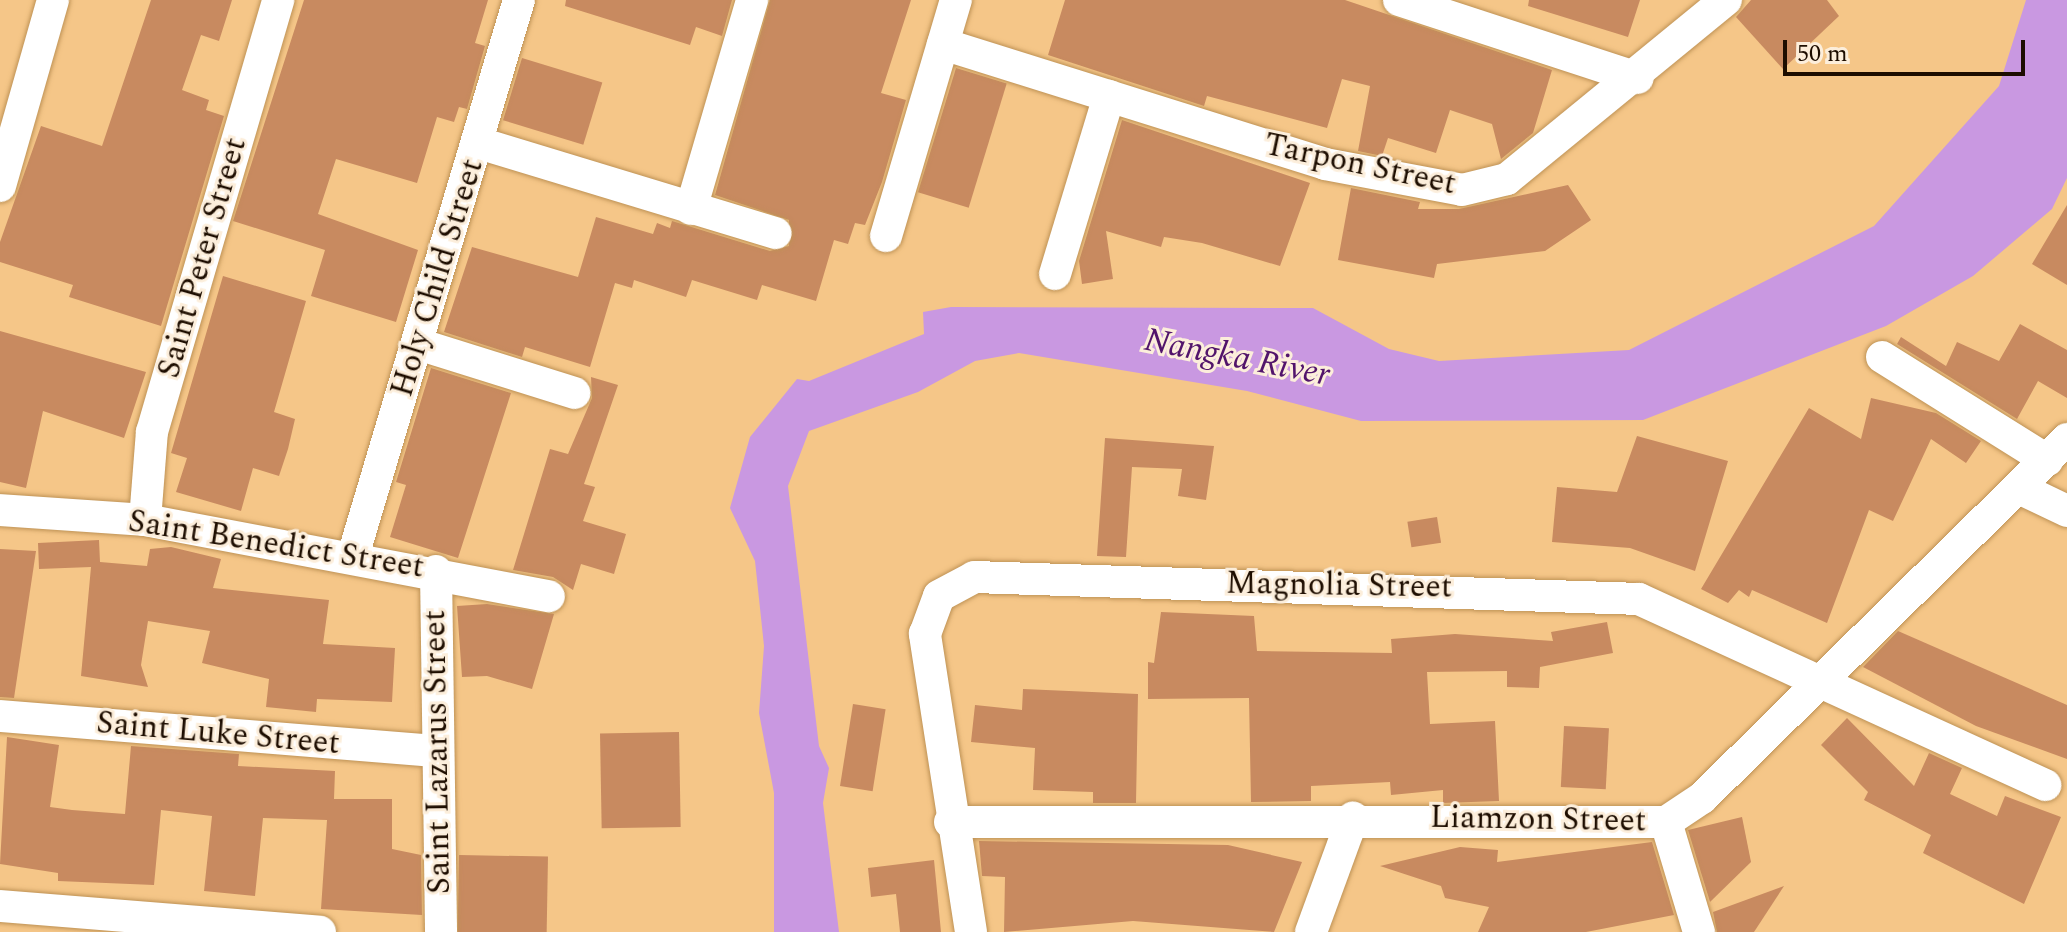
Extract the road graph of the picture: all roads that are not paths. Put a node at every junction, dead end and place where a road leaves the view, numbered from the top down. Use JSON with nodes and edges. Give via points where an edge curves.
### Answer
{"nodes":[{"id":1,"x":53,"y":0,"type":"edge"},
{"id":2,"x":278,"y":0,"type":"edge"},
{"id":3,"x":519,"y":0,"type":"edge"},
{"id":4,"x":752,"y":0,"type":"edge"},
{"id":5,"x":956,"y":0,"type":"edge"},
{"id":6,"x":1399,"y":0,"type":"edge"},
{"id":7,"x":1726,"y":0,"type":"edge"},
{"id":8,"x":943,"y":44,"type":"junction"},
{"id":9,"x":1638,"y":78,"type":"junction"},
{"id":10,"x":1109,"y":96,"type":"junction"},
{"id":11,"x":479,"y":143,"type":"junction"},
{"id":12,"x":0,"y":186,"type":"edge"},
{"id":13,"x":691,"y":209,"type":"junction"},
{"id":14,"x":776,"y":233,"type":"dead end"},
{"id":15,"x":886,"y":236,"type":"dead end"},
{"id":16,"x":1055,"y":274,"type":"dead end"},
{"id":17,"x":418,"y":344,"type":"junction"},
{"id":18,"x":1882,"y":357,"type":"dead end"},
{"id":19,"x":574,"y":393,"type":"dead end"},
{"id":20,"x":2057,"y":449,"type":"edge"},
{"id":21,"x":2019,"y":488,"type":"junction"},
{"id":22,"x":0,"y":510,"type":"edge"},
{"id":23,"x":2067,"y":511,"type":"edge"},
{"id":24,"x":145,"y":520,"type":"junction"},
{"id":25,"x":353,"y":556,"type":"junction"},
{"id":26,"x":436,"y":571,"type":"junction"},
{"id":27,"x":549,"y":596,"type":"dead end"},
{"id":28,"x":1818,"y":683,"type":"junction"},
{"id":29,"x":0,"y":716,"type":"edge"},
{"id":30,"x":435,"y":751,"type":"junction"},
{"id":31,"x":2046,"y":785,"type":"dead end"},
{"id":32,"x":1353,"y":817,"type":"junction"},
{"id":33,"x":950,"y":822,"type":"junction"},
{"id":34,"x":1666,"y":822,"type":"junction"},
{"id":35,"x":0,"y":906,"type":"edge"},
{"id":36,"x":320,"y":932,"type":"edge"},
{"id":37,"x":441,"y":932,"type":"edge"},
{"id":38,"x":971,"y":932,"type":"edge"},
{"id":39,"x":1311,"y":932,"type":"edge"},
{"id":40,"x":1699,"y":932,"type":"edge"}],
"edges":[{"from":1,"to":12,"type":"street"},
{"from":2,"to":24,"type":"street","name":"Saint Peter Street","via":[[152,432]]},
{"from":3,"to":11,"type":"street","name":"Holy Child Street"},
{"from":4,"to":13,"type":"street"},
{"from":5,"to":8,"type":"street"},
{"from":6,"to":9,"type":"street"},
{"from":7,"to":9,"type":"street","name":"Tarpon Street"},
{"from":8,"to":10,"type":"street","name":"Tarpon Street"},
{"from":8,"to":15,"type":"street"},
{"from":9,"to":10,"type":"street","name":"Tarpon Street","via":[[1507,179],[1462,190],[1325,164]]},
{"from":10,"to":16,"type":"street"},
{"from":11,"to":13,"type":"street"},
{"from":11,"to":17,"type":"street","name":"Holy Child Street"},
{"from":13,"to":14,"type":"street"},
{"from":17,"to":19,"type":"street"},
{"from":17,"to":25,"type":"street","name":"Holy Child Street"},
{"from":18,"to":20,"type":"street"},
{"from":20,"to":21,"type":"street","name":"Liamzon Street"},
{"from":21,"to":23,"type":"street"},
{"from":21,"to":28,"type":"street","name":"Liamzon Street"},
{"from":22,"to":24,"type":"street","name":"Saint Benedict Street"},
{"from":24,"to":25,"type":"street","name":"Saint Benedict Street"},
{"from":25,"to":26,"type":"street","name":"Saint Benedict Street"},
{"from":26,"to":27,"type":"street","name":"Saint Benedict Street"},
{"from":26,"to":30,"type":"street","name":"Saint Lazarus Street"},
{"from":28,"to":31,"type":"street","name":"Magnolia Street"},
{"from":28,"to":33,"type":"street","name":"Magnolia Street","via":[[1639,599],[974,577],[939,596],[925,634]]},
{"from":28,"to":34,"type":"street","name":"Liamzon Street","via":[[1702,798]]},
{"from":29,"to":30,"type":"street","name":"Saint Luke Street"},
{"from":30,"to":37,"type":"street","name":"Saint Lazarus Street"},
{"from":32,"to":33,"type":"street","name":"Liamzon Street"},
{"from":32,"to":34,"type":"street","name":"Liamzon Street"},
{"from":32,"to":39,"type":"street"},
{"from":33,"to":38,"type":"street","name":"Magnolia Street"},
{"from":34,"to":40,"type":"street"},
{"from":35,"to":36,"type":"street"}]}
